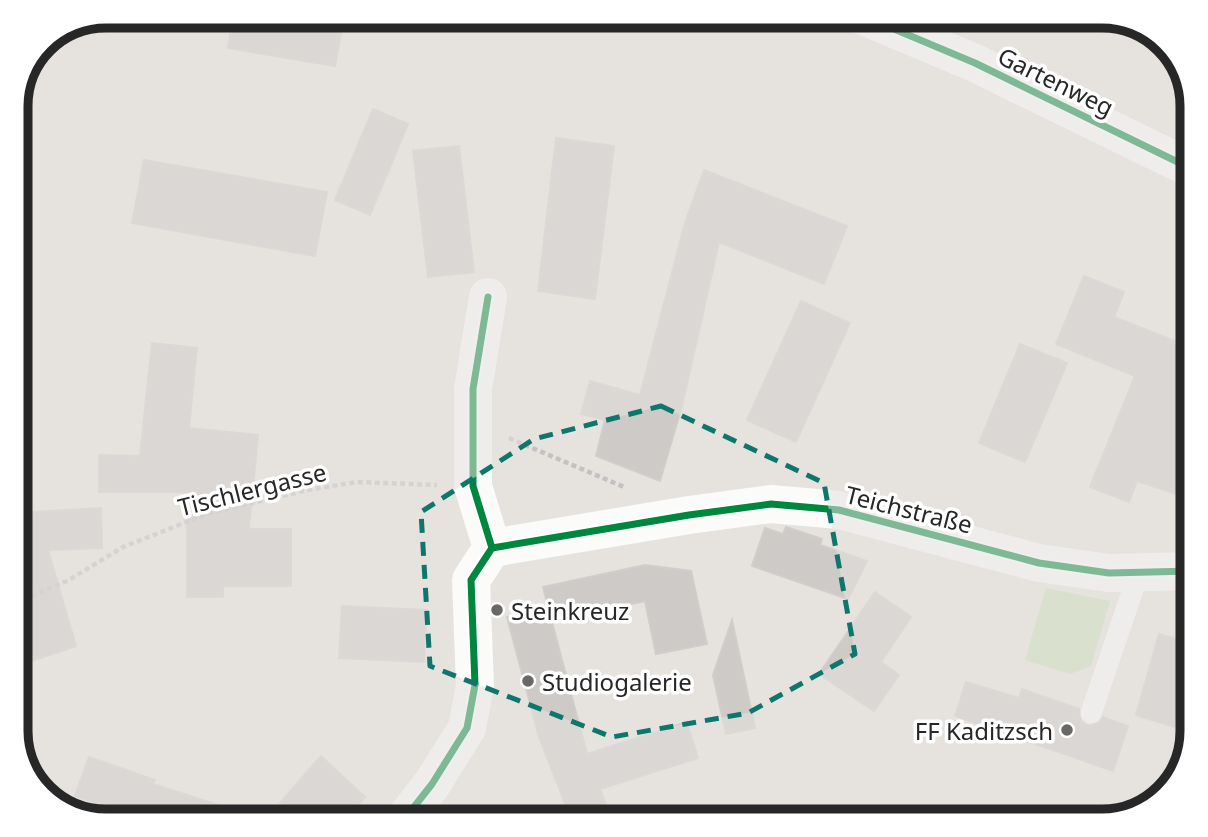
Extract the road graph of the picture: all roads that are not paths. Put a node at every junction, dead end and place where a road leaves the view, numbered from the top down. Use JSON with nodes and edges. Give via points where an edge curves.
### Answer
{"nodes":[{"id":1,"x":892,"y":28,"type":"edge"},
{"id":2,"x":1180,"y":163,"type":"edge"},
{"id":3,"x":488,"y":297,"type":"dead end"},
{"id":4,"x":492,"y":548,"type":"junction"},
{"id":5,"x":1180,"y":571,"type":"edge"},
{"id":6,"x":1139,"y":572,"type":"junction"},
{"id":7,"x":1091,"y":713,"type":"dead end"},
{"id":8,"x":412,"y":809,"type":"edge"}],
"edges":[{"from":1,"to":2,"type":"street","name":"Gartenweg","via":[[975,63]]},
{"from":3,"to":4,"type":"street","via":[[473,389],[473,486]]},
{"from":4,"to":6,"type":"street","name":"Teichstraße","via":[[771,504],[839,510],[1039,563],[1110,573]]},
{"from":4,"to":8,"type":"street","via":[[471,580],[475,685],[467,728]]},
{"from":5,"to":6,"type":"street","name":"Teichstraße"},
{"from":6,"to":7,"type":"lane"}]}
